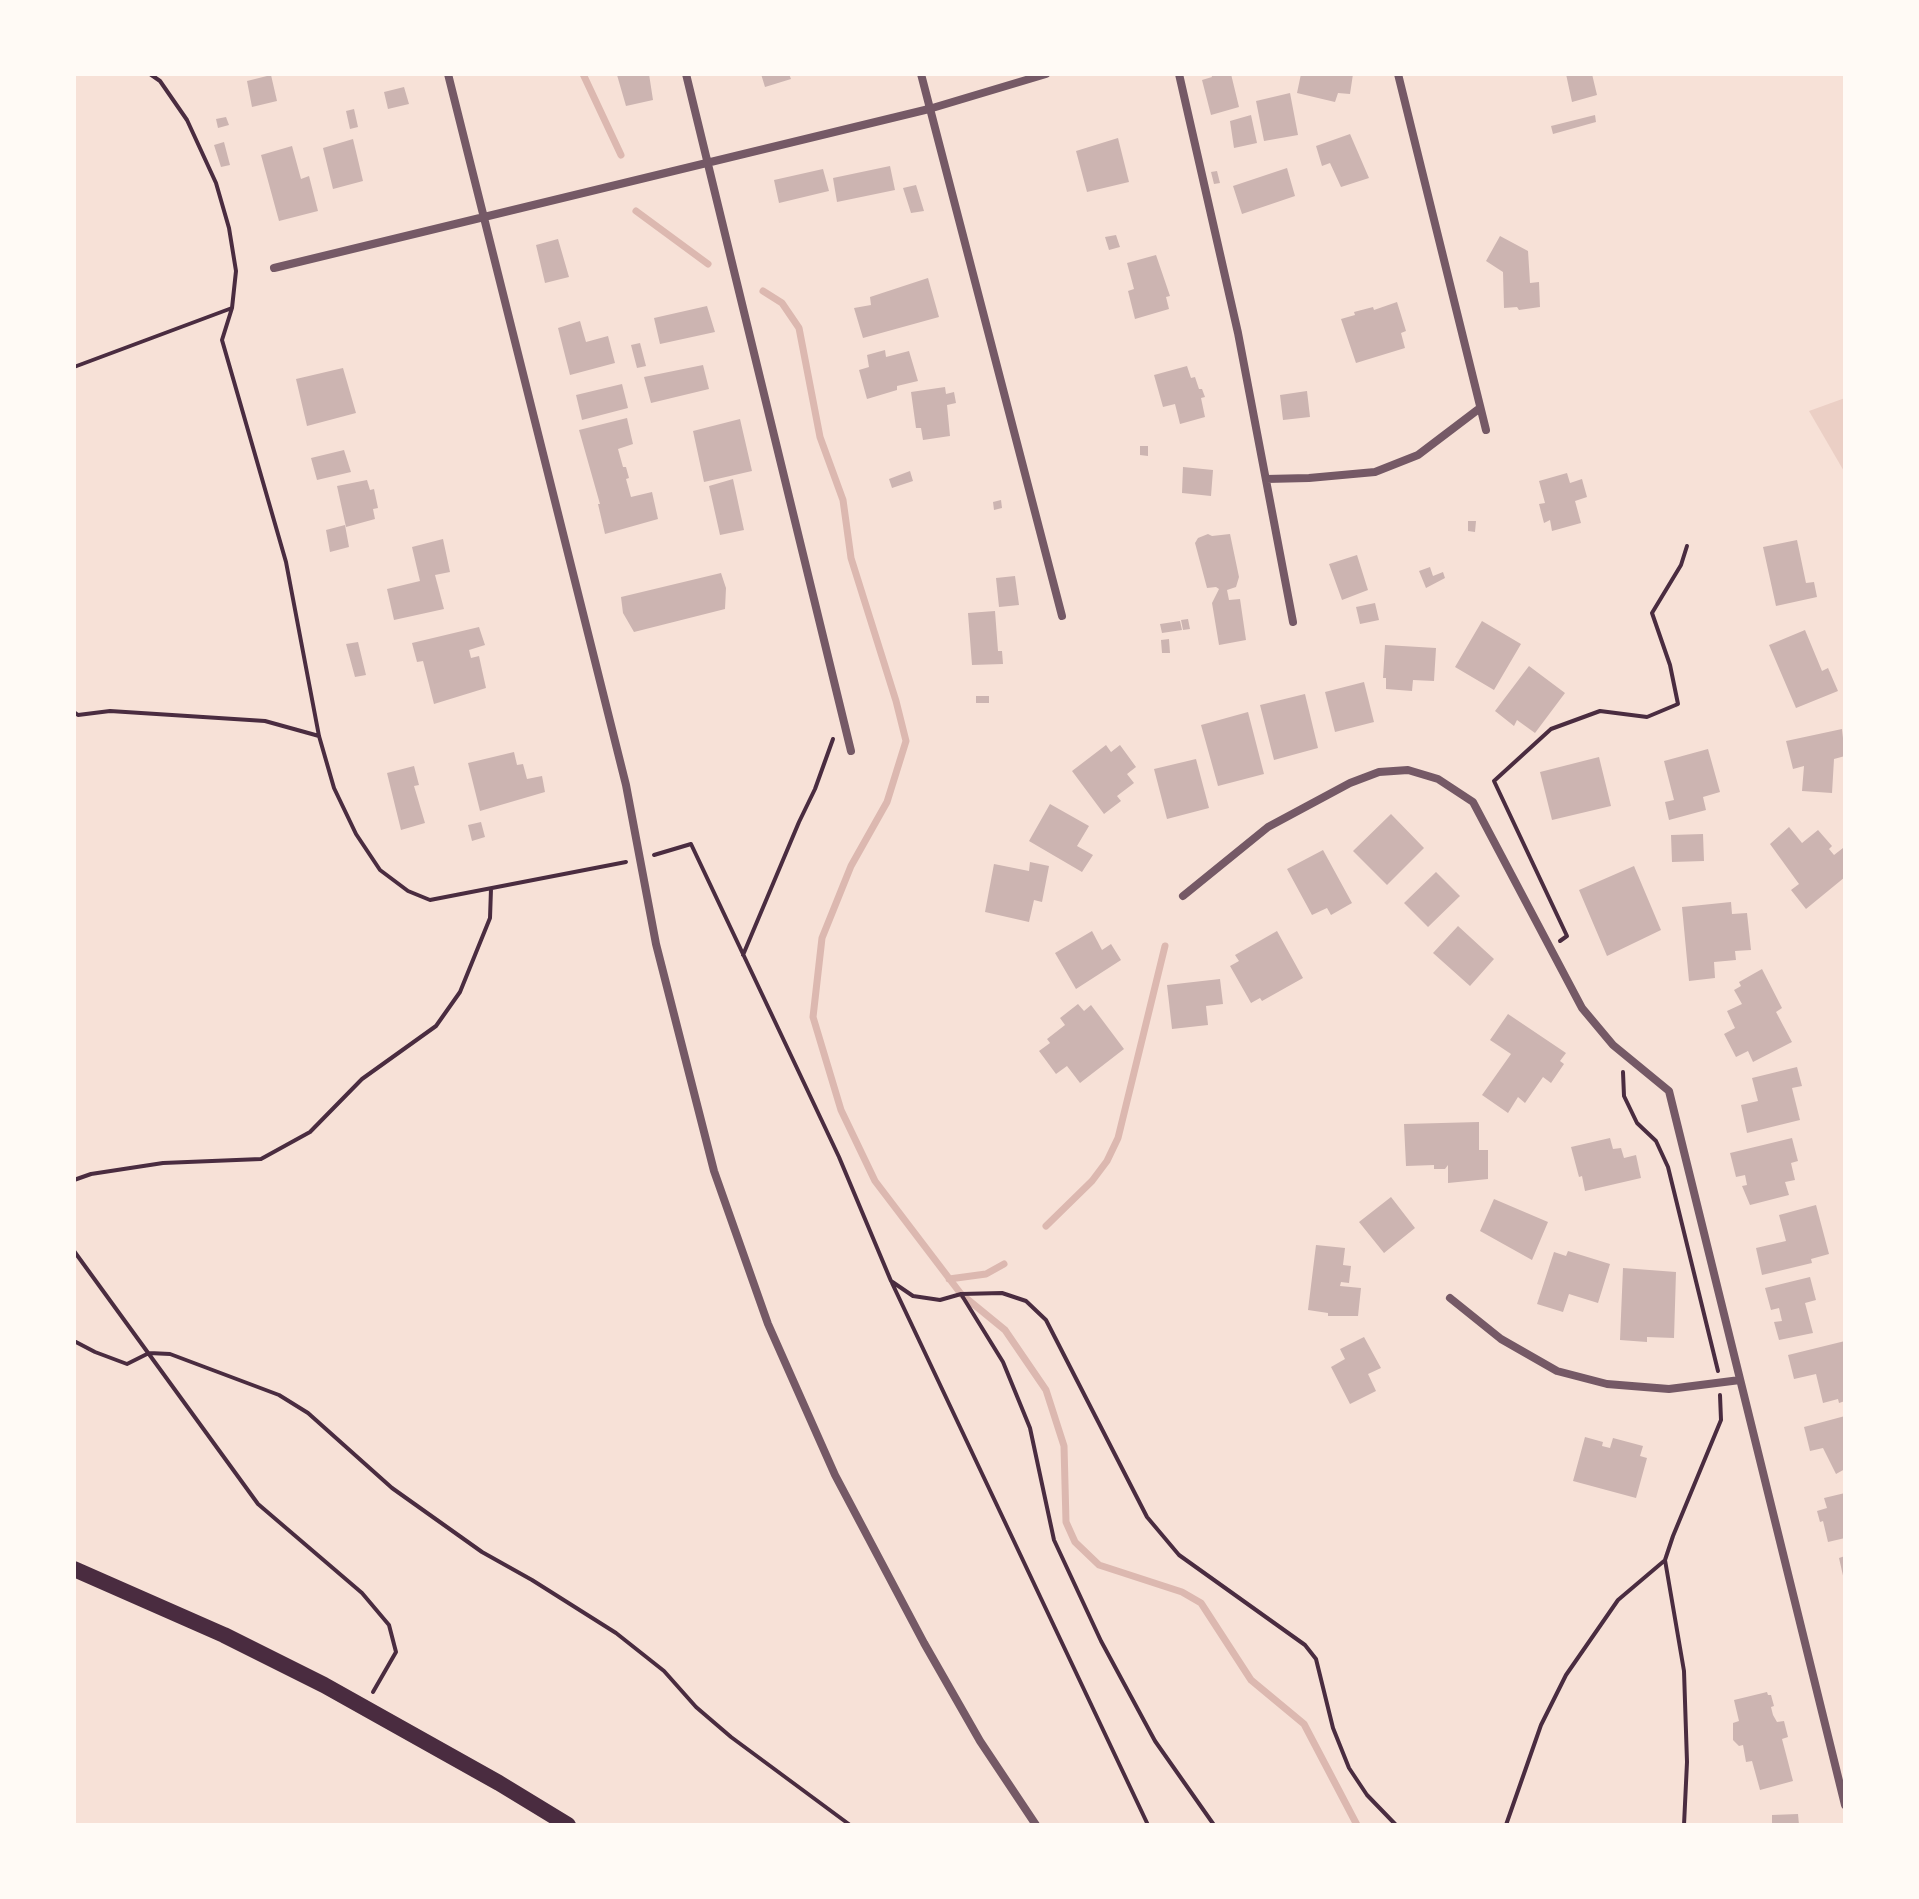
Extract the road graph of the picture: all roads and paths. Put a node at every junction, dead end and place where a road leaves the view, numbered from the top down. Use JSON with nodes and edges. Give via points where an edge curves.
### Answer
{"nodes":[{"id":1,"x":150,"y":74,"type":"edge"},
{"id":2,"x":448,"y":74,"type":"edge"},
{"id":3,"x":686,"y":74,"type":"edge"},
{"id":4,"x":921,"y":74,"type":"edge"},
{"id":5,"x":1046,"y":74,"type":"edge"},
{"id":6,"x":1179,"y":74,"type":"edge"},
{"id":7,"x":1398,"y":74,"type":"edge"},
{"id":8,"x":929,"y":109,"type":"junction"},
{"id":9,"x":708,"y":162,"type":"junction"},
{"id":10,"x":484,"y":216,"type":"junction"},
{"id":11,"x":274,"y":268,"type":"dead end"},
{"id":12,"x":232,"y":308,"type":"junction"},
{"id":13,"x":74,"y":367,"type":"edge"},
{"id":14,"x":1480,"y":408,"type":"junction"},
{"id":15,"x":1486,"y":430,"type":"dead end"},
{"id":16,"x":1266,"y":479,"type":"junction"},
{"id":17,"x":1687,"y":546,"type":"dead end"},
{"id":18,"x":1062,"y":616,"type":"dead end"},
{"id":19,"x":1293,"y":622,"type":"dead end"},
{"id":20,"x":74,"y":712,"type":"edge"},
{"id":21,"x":842,"y":714,"type":"junction"},
{"id":22,"x":319,"y":736,"type":"junction"},
{"id":23,"x":851,"y":751,"type":"dead end"},
{"id":24,"x":639,"y":859,"type":"junction"},
{"id":25,"x":491,"y":888,"type":"junction"},
{"id":26,"x":1183,"y":896,"type":"dead end"},
{"id":27,"x":1551,"y":947,"type":"junction"},
{"id":28,"x":743,"y":955,"type":"junction"},
{"id":29,"x":1612,"y":1062,"type":"dead end"},
{"id":30,"x":74,"y":1180,"type":"edge"},
{"id":31,"x":74,"y":1251,"type":"edge"},
{"id":32,"x":891,"y":1281,"type":"junction"},
{"id":33,"x":961,"y":1294,"type":"junction"},
{"id":34,"x":1450,"y":1298,"type":"dead end"},
{"id":35,"x":74,"y":1341,"type":"edge"},
{"id":36,"x":149,"y":1353,"type":"junction"},
{"id":37,"x":1740,"y":1380,"type":"junction"},
{"id":38,"x":1719,"y":1384,"type":"junction"},
{"id":39,"x":1665,"y":1560,"type":"junction"},
{"id":40,"x":74,"y":1569,"type":"edge"},
{"id":41,"x":364,"y":1707,"type":"junction"},
{"id":42,"x":1845,"y":1805,"type":"edge"},
{"id":43,"x":568,"y":1825,"type":"edge"},
{"id":44,"x":850,"y":1825,"type":"edge"},
{"id":45,"x":1036,"y":1825,"type":"edge"},
{"id":46,"x":1148,"y":1825,"type":"edge"},
{"id":47,"x":1214,"y":1825,"type":"edge"},
{"id":48,"x":1396,"y":1825,"type":"edge"},
{"id":49,"x":1506,"y":1825,"type":"edge"},
{"id":50,"x":1684,"y":1825,"type":"edge"}],
"edges":[{"from":1,"to":12,"type":"path","via":[[187,120],[216,183],[236,271]]},
{"from":2,"to":10,"type":"street"},
{"from":3,"to":9,"type":"street"},
{"from":4,"to":8,"type":"street"},
{"from":5,"to":8,"type":"street"},
{"from":6,"to":16,"type":"street"},
{"from":7,"to":14,"type":"street"},
{"from":8,"to":9,"type":"street"},
{"from":8,"to":18,"type":"street"},
{"from":9,"to":10,"type":"street"},
{"from":9,"to":21,"type":"street"},
{"from":10,"to":11,"type":"street"},
{"from":10,"to":24,"type":"street","via":[[626,785]]},
{"from":12,"to":13,"type":"path"},
{"from":12,"to":22,"type":"path","via":[[222,340],[286,562]]},
{"from":14,"to":15,"type":"street"},
{"from":14,"to":16,"type":"street","via":[[1418,455],[1375,472]]},
{"from":16,"to":19,"type":"street"},
{"from":17,"to":27,"type":"path","via":[[1652,613],[1678,704],[1647,717],[1600,711],[1551,729],[1494,781],[1567,936]]},
{"from":20,"to":22,"type":"path","via":[[265,721]]},
{"from":21,"to":23,"type":"street"},
{"from":21,"to":28,"type":"path"},
{"from":22,"to":25,"type":"path","via":[[334,788],[380,870],[430,900]]},
{"from":24,"to":25,"type":"path"},
{"from":24,"to":28,"type":"path","via":[[691,844]]},
{"from":24,"to":45,"type":"street","via":[[697,1110],[768,1324],[835,1475],[924,1643]]},
{"from":25,"to":30,"type":"path","via":[[490,918],[460,992],[436,1026],[362,1079],[310,1132],[261,1159],[163,1163]]},
{"from":26,"to":27,"type":"street","via":[[1268,827],[1350,783],[1379,772],[1408,770],[1438,779],[1473,802]]},
{"from":27,"to":37,"type":"street","via":[[1582,1008],[1613,1045],[1669,1091]]},
{"from":28,"to":32,"type":"path"},
{"from":29,"to":38,"type":"path","via":[[1624,1073],[1624,1096],[1637,1123],[1656,1141],[1668,1167]]},
{"from":31,"to":36,"type":"path"},
{"from":32,"to":33,"type":"path","via":[[913,1296],[940,1300]]},
{"from":32,"to":46,"type":"path"},
{"from":33,"to":47,"type":"path","via":[[1014,1388],[1030,1428],[1054,1540],[1101,1641],[1155,1741]]},
{"from":33,"to":48,"type":"path","via":[[1002,1293],[1026,1301],[1046,1320],[1147,1517],[1179,1555],[1305,1645],[1316,1659],[1349,1768]]},
{"from":34,"to":38,"type":"street","via":[[1501,1339],[1557,1371],[1607,1384],[1669,1389]]},
{"from":35,"to":36,"type":"path","via":[[127,1364]]},
{"from":36,"to":41,"type":"path","via":[[258,1504],[353,1584],[389,1625],[396,1652]]},
{"from":36,"to":44,"type":"path","via":[[170,1354],[251,1382],[308,1413],[392,1488],[482,1552],[616,1633],[664,1671],[731,1737]]},
{"from":37,"to":38,"type":"street"},
{"from":37,"to":42,"type":"street"},
{"from":38,"to":39,"type":"path","via":[[1721,1420]]},
{"from":39,"to":49,"type":"path","via":[[1618,1600],[1566,1675],[1541,1725]]},
{"from":39,"to":50,"type":"path","via":[[1684,1671]]},
{"from":40,"to":41,"type":"main road","via":[[224,1635]]},
{"from":41,"to":43,"type":"main road"}]}
